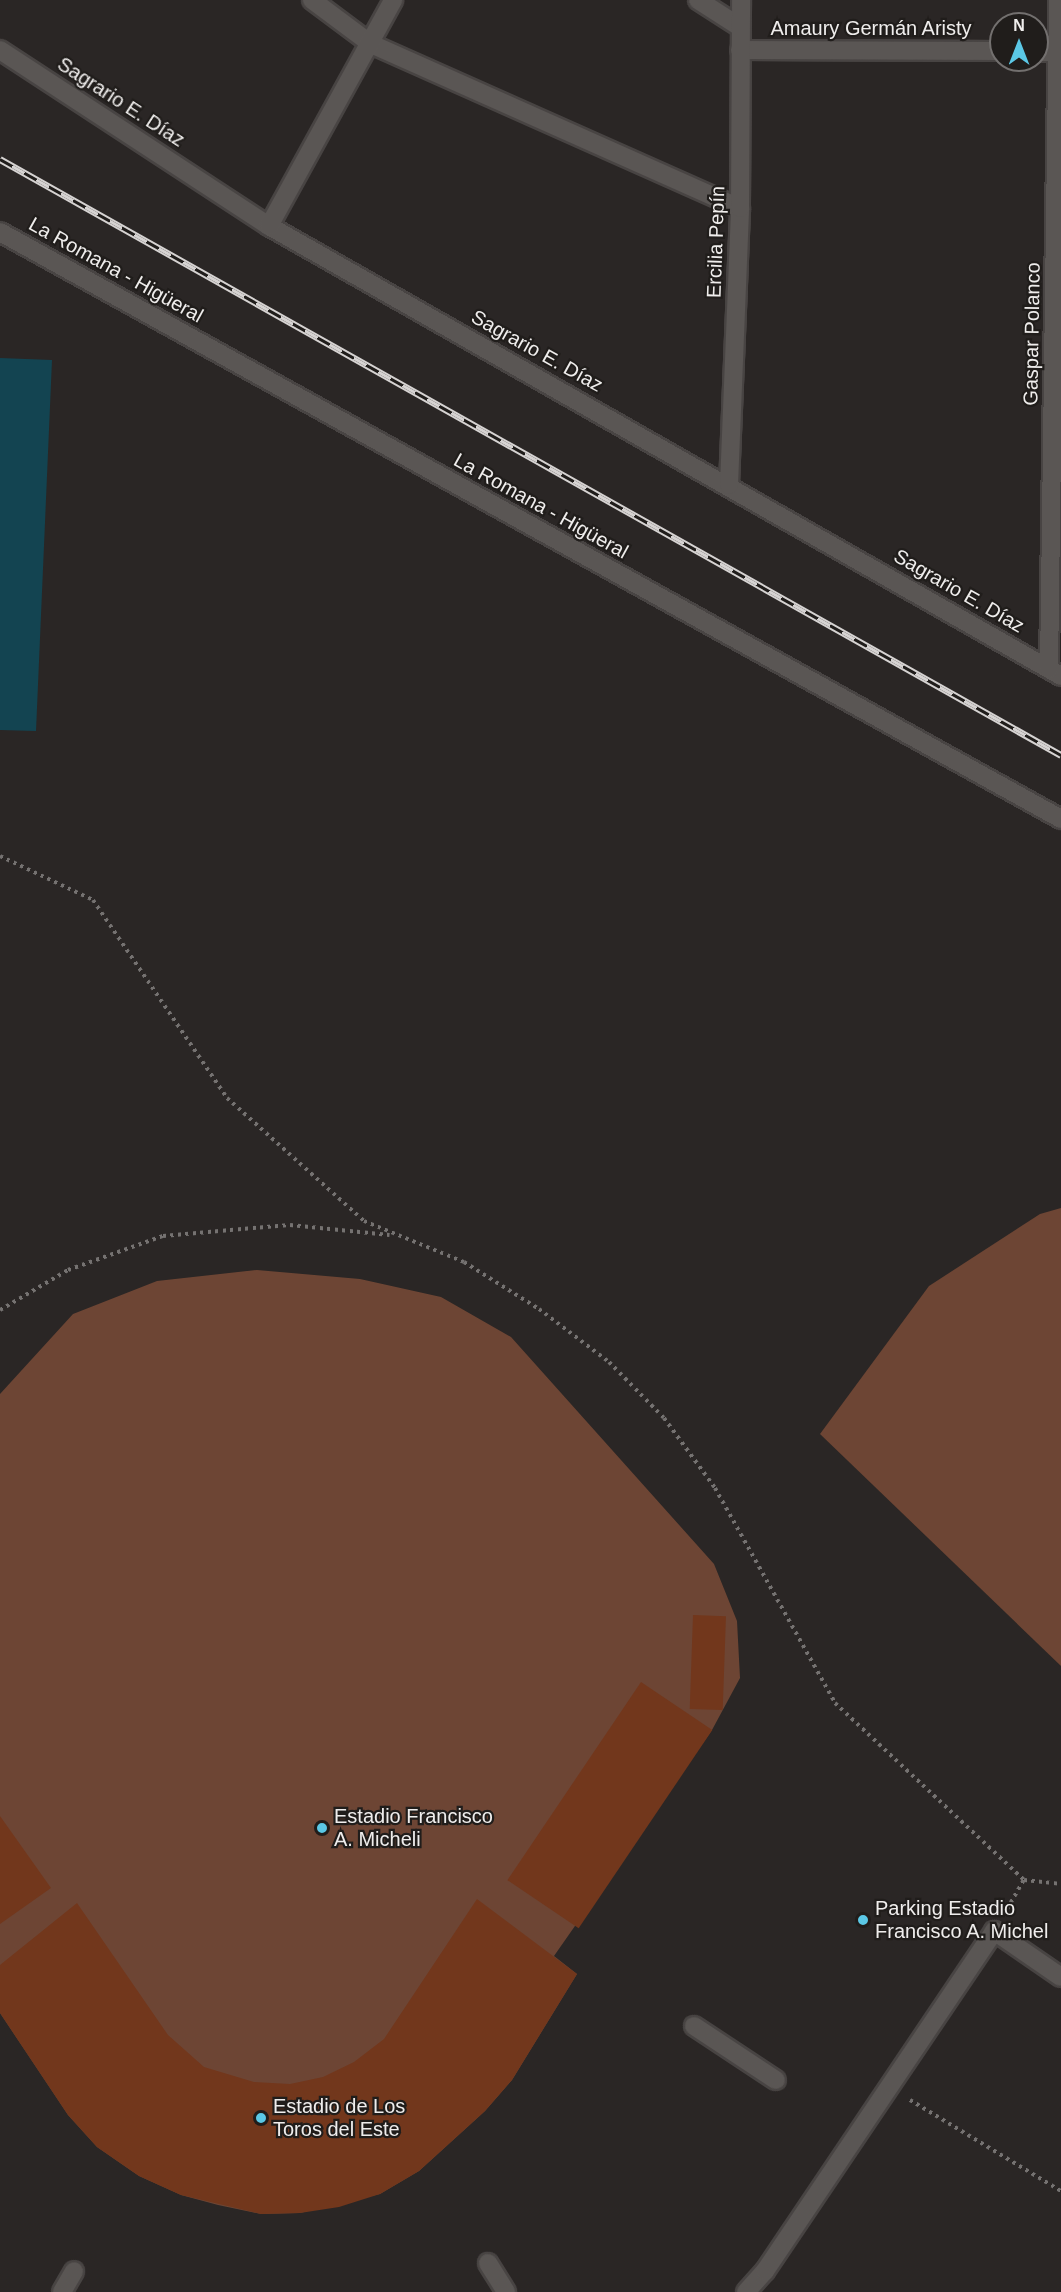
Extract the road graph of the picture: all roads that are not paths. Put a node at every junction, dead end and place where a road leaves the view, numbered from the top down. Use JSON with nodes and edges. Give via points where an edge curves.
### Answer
{"nodes":[{"id":1,"x":312,"y":0,"type":"edge"},
{"id":2,"x":393,"y":0,"type":"edge"},
{"id":3,"x":698,"y":0,"type":"edge"},
{"id":4,"x":741,"y":0,"type":"edge"},
{"id":5,"x":1058,"y":0,"type":"edge"},
{"id":6,"x":740,"y":27,"type":"junction"},
{"id":7,"x":371,"y":44,"type":"junction"},
{"id":8,"x":0,"y":50,"type":"edge"},
{"id":9,"x":740,"y":50,"type":"junction"},
{"id":10,"x":989,"y":51,"type":"edge"},
{"id":11,"x":1059,"y":52,"type":"edge"},
{"id":12,"x":740,"y":208,"type":"junction"},
{"id":13,"x":269,"y":226,"type":"junction"},
{"id":14,"x":0,"y":232,"type":"edge"},
{"id":15,"x":1058,"y":381,"type":"edge"},
{"id":16,"x":729,"y":485,"type":"junction"},
{"id":17,"x":1055,"y":673,"type":"edge"},
{"id":18,"x":1061,"y":819,"type":"edge"},
{"id":19,"x":1061,"y":1977,"type":"edge"},
{"id":20,"x":694,"y":2026,"type":"dead end"},
{"id":21,"x":776,"y":2080,"type":"dead end"},
{"id":22,"x":488,"y":2263,"type":"dead end"},
{"id":23,"x":75,"y":2271,"type":"dead end"},
{"id":24,"x":62,"y":2292,"type":"edge"},
{"id":25,"x":506,"y":2292,"type":"edge"},
{"id":26,"x":746,"y":2292,"type":"edge"}],
"edges":[{"from":1,"to":7,"type":"street"},
{"from":2,"to":7,"type":"street"},
{"from":3,"to":6,"type":"street"},
{"from":4,"to":6,"type":"street","name":"Ercilia Pepín"},
{"from":5,"to":11,"type":"street","name":"Gaspar Polanco"},
{"from":6,"to":9,"type":"street","name":"Ercilia Pepín"},
{"from":7,"to":12,"type":"street"},
{"from":7,"to":13,"type":"street"},
{"from":8,"to":13,"type":"street","name":"Sagrario E. Díaz"},
{"from":9,"to":10,"type":"street","name":"Amaury Germán Aristy"},
{"from":9,"to":12,"type":"street","name":"Ercilia Pepín"},
{"from":11,"to":15,"type":"street","name":"Gaspar Polanco"},
{"from":12,"to":16,"type":"street","name":"Ercilia Pepín"},
{"from":13,"to":16,"type":"street","name":"Sagrario E. Díaz"},
{"from":14,"to":18,"type":"street","name":"La Romana - Higüeral"},
{"from":15,"to":17,"type":"street","name":"Gaspar Polanco"},
{"from":16,"to":17,"type":"street","name":"Sagrario E. Díaz"},
{"from":19,"to":26,"type":"street","via":[[994,1930],[765,2271]]},
{"from":20,"to":21,"type":"street"},
{"from":22,"to":25,"type":"street"},
{"from":23,"to":24,"type":"street"}]}
